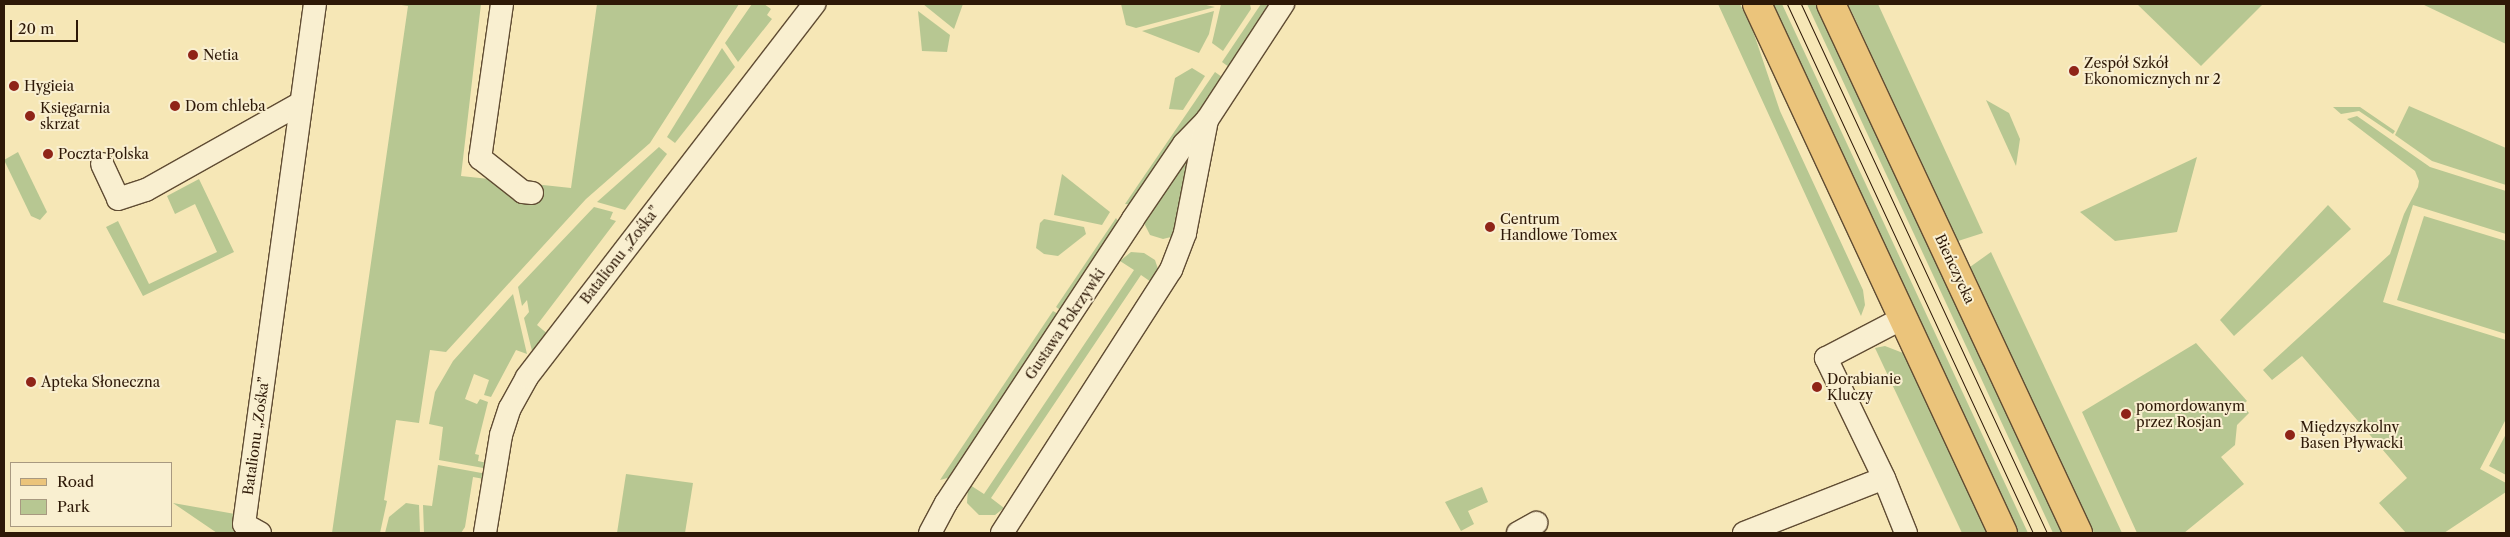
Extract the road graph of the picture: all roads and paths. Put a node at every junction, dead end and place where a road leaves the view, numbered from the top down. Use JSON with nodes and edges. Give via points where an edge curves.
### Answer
{"nodes":[{"id":1,"x":314,"y":4,"type":"edge"},
{"id":2,"x":502,"y":4,"type":"edge"},
{"id":3,"x":814,"y":4,"type":"edge"},
{"id":4,"x":1283,"y":4,"type":"edge"},
{"id":5,"x":1757,"y":4,"type":"edge"},
{"id":6,"x":1831,"y":4,"type":"edge"},
{"id":7,"x":301,"y":103,"type":"junction"},
{"id":8,"x":1207,"y":120,"type":"junction"},
{"id":9,"x":102,"y":164,"type":"dead end"},
{"id":10,"x":532,"y":194,"type":"dead end"},
{"id":11,"x":1903,"y":318,"type":"junction"},
{"id":12,"x":1884,"y":478,"type":"junction"},
{"id":13,"x":260,"y":533,"type":"edge"},
{"id":14,"x":485,"y":533,"type":"edge"},
{"id":15,"x":930,"y":533,"type":"edge"},
{"id":16,"x":1002,"y":533,"type":"edge"},
{"id":17,"x":1744,"y":533,"type":"edge"},
{"id":18,"x":1906,"y":533,"type":"edge"},
{"id":19,"x":2003,"y":533,"type":"edge"},
{"id":20,"x":2078,"y":533,"type":"edge"}],
"edges":[{"from":1,"to":7,"type":"street","name":"Batalionu „Zośka”"},
{"from":2,"to":10,"type":"street","via":[[480,158],[523,192]]},
{"from":3,"to":14,"type":"street","name":"Batalionu „Zośka”","via":[[527,377],[510,408],[501,435]]},
{"from":4,"to":8,"type":"street","name":"Gustawa Pokrzywki"},
{"from":5,"to":11,"type":"main road"},
{"from":6,"to":20,"type":"main road","name":"Bieńczycka"},
{"from":7,"to":9,"type":"street","via":[[146,190],[118,199]]},
{"from":7,"to":13,"type":"street","name":"Batalionu „Zośka”","via":[[244,524]]},
{"from":8,"to":15,"type":"street","name":"Gustawa Pokrzywki","via":[[1184,144],[1133,218],[946,502]]},
{"from":8,"to":16,"type":"street","name":"Gustawa Pokrzywki","via":[[1186,233],[1171,270]]},
{"from":11,"to":12,"type":"street","via":[[1826,358]]},
{"from":11,"to":19,"type":"main road"},
{"from":12,"to":17,"type":"street"},
{"from":12,"to":18,"type":"street"}]}
